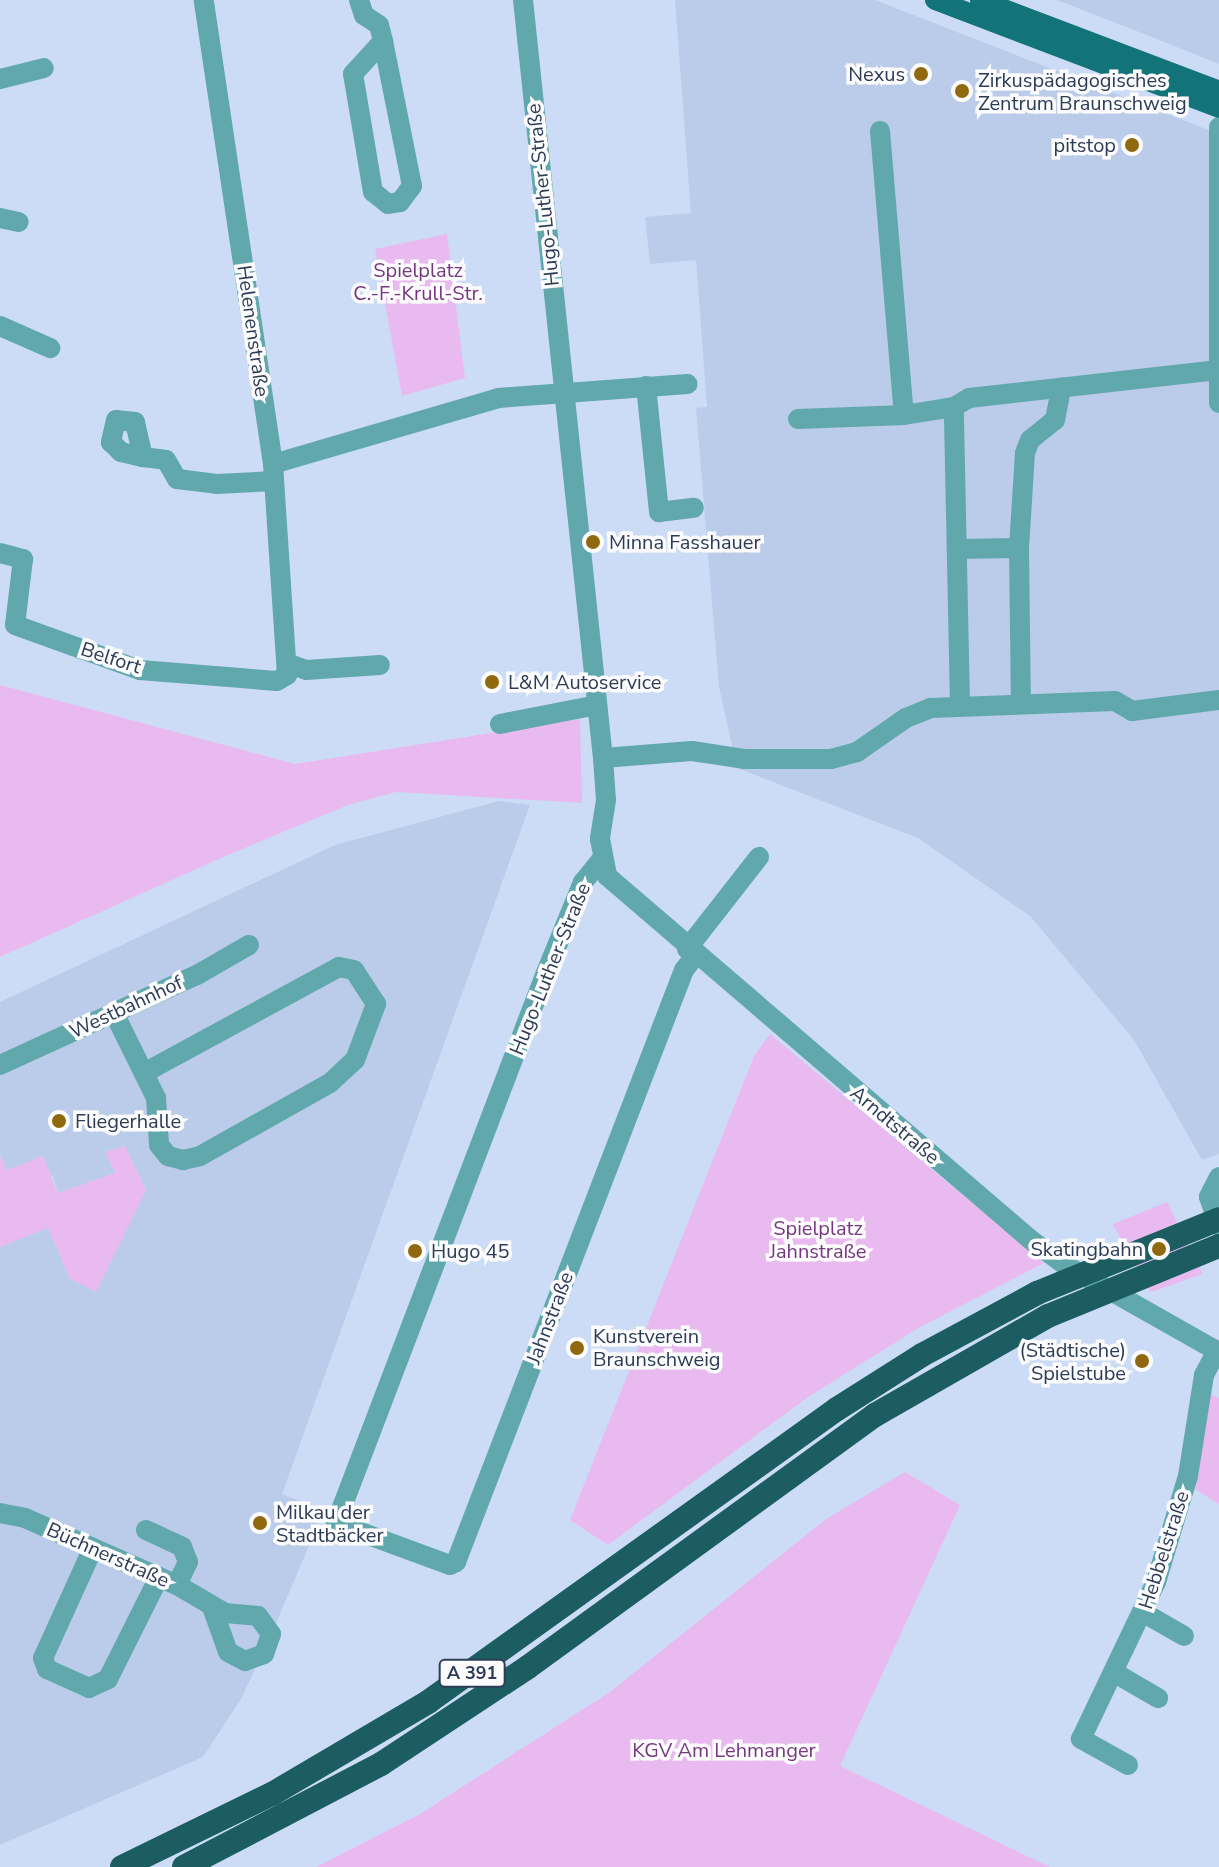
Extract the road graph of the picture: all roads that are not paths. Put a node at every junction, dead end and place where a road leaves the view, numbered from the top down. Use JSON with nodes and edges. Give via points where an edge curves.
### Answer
{"nodes":[{"id":1,"x":204,"y":0,"type":"edge"},
{"id":2,"x":359,"y":0,"type":"edge"},
{"id":3,"x":523,"y":0,"type":"edge"},
{"id":4,"x":935,"y":0,"type":"edge"},
{"id":5,"x":980,"y":0,"type":"edge"},
{"id":6,"x":383,"y":41,"type":"junction"},
{"id":7,"x":44,"y":68,"type":"dead end"},
{"id":8,"x":0,"y":79,"type":"edge"},
{"id":9,"x":1219,"y":91,"type":"edge"},
{"id":10,"x":1219,"y":108,"type":"edge"},
{"id":11,"x":1219,"y":127,"type":"edge"},
{"id":12,"x":880,"y":131,"type":"dead end"},
{"id":13,"x":0,"y":326,"type":"edge"},
{"id":14,"x":50,"y":348,"type":"dead end"},
{"id":15,"x":1218,"y":370,"type":"edge"},
{"id":16,"x":687,"y":384,"type":"dead end"},
{"id":17,"x":646,"y":386,"type":"junction"},
{"id":18,"x":1061,"y":388,"type":"junction"},
{"id":19,"x":563,"y":390,"type":"junction"},
{"id":20,"x":1219,"y":403,"type":"edge"},
{"id":21,"x":954,"y":407,"type":"junction"},
{"id":22,"x":904,"y":415,"type":"junction"},
{"id":23,"x":798,"y":419,"type":"dead end"},
{"id":24,"x":143,"y":457,"type":"dead end"},
{"id":25,"x":274,"y":472,"type":"junction"},
{"id":26,"x":694,"y":508,"type":"dead end"},
{"id":27,"x":1019,"y":548,"type":"junction"},
{"id":28,"x":958,"y":549,"type":"junction"},
{"id":29,"x":0,"y":553,"type":"edge"},
{"id":30,"x":289,"y":664,"type":"junction"},
{"id":31,"x":380,"y":665,"type":"dead end"},
{"id":32,"x":1219,"y":700,"type":"edge"},
{"id":33,"x":1021,"y":704,"type":"junction"},
{"id":34,"x":597,"y":705,"type":"junction"},
{"id":35,"x":960,"y":705,"type":"junction"},
{"id":36,"x":500,"y":724,"type":"dead end"},
{"id":37,"x":603,"y":758,"type":"junction"},
{"id":38,"x":759,"y":857,"type":"dead end"},
{"id":39,"x":601,"y":860,"type":"junction"},
{"id":40,"x":249,"y":945,"type":"dead end"},
{"id":41,"x":691,"y":952,"type":"junction"},
{"id":42,"x":114,"y":1013,"type":"junction"},
{"id":43,"x":0,"y":1065,"type":"edge"},
{"id":44,"x":144,"y":1073,"type":"junction"},
{"id":45,"x":1219,"y":1177,"type":"edge"},
{"id":46,"x":1214,"y":1221,"type":"edge"},
{"id":47,"x":1219,"y":1246,"type":"edge"},
{"id":48,"x":1218,"y":1352,"type":"edge"},
{"id":49,"x":0,"y":1513,"type":"edge"},
{"id":50,"x":336,"y":1523,"type":"joint"},
{"id":51,"x":146,"y":1530,"type":"dead end"},
{"id":52,"x":93,"y":1548,"type":"junction"},
{"id":53,"x":168,"y":1581,"type":"junction"},
{"id":54,"x":212,"y":1607,"type":"dead end"},
{"id":55,"x":1144,"y":1613,"type":"junction"},
{"id":56,"x":1184,"y":1636,"type":"dead end"},
{"id":57,"x":1115,"y":1673,"type":"junction"},
{"id":58,"x":1158,"y":1698,"type":"dead end"},
{"id":59,"x":1128,"y":1765,"type":"dead end"},
{"id":60,"x":122,"y":1867,"type":"edge"},
{"id":61,"x":184,"y":1867,"type":"edge"}],
"edges":[{"from":1,"to":25,"type":"street","name":"Helenenstraße"},
{"from":2,"to":6,"type":"street","via":[[364,15],[379,25]]},
{"from":3,"to":19,"type":"street","name":"Hugo-Luther-Straße"},
{"from":4,"to":10,"type":"main road"},
{"from":5,"to":9,"type":"main road"},
{"from":6,"to":6,"type":"street","via":[[412,186],[400,202],[388,204],[373,192],[353,74]]},
{"from":7,"to":8,"type":"street"},
{"from":11,"to":15,"type":"street"},
{"from":12,"to":22,"type":"street"},
{"from":13,"to":14,"type":"street"},
{"from":15,"to":18,"type":"street"},
{"from":15,"to":20,"type":"street"},
{"from":16,"to":17,"type":"street"},
{"from":17,"to":19,"type":"street"},
{"from":17,"to":26,"type":"street","via":[[659,512]]},
{"from":18,"to":21,"type":"street","via":[[969,398]]},
{"from":18,"to":27,"type":"street","via":[[1055,420],[1030,440],[1025,453]]},
{"from":19,"to":25,"type":"street","via":[[483,401]]},
{"from":19,"to":34,"type":"street","name":"Hugo-Luther-Straße"},
{"from":21,"to":22,"type":"street"},
{"from":21,"to":28,"type":"street"},
{"from":22,"to":23,"type":"street"},
{"from":24,"to":25,"type":"street","via":[[166,460],[177,479],[217,484]]},
{"from":25,"to":30,"type":"street","name":"Helenenstraße"},
{"from":27,"to":28,"type":"street"},
{"from":27,"to":33,"type":"street"},
{"from":28,"to":35,"type":"street"},
{"from":29,"to":30,"type":"street","name":"Belfort","via":[[23,559],[15,625],[140,670],[277,681],[287,675]]},
{"from":30,"to":31,"type":"street","via":[[306,670]]},
{"from":32,"to":33,"type":"street","via":[[1132,711],[1115,701]]},
{"from":33,"to":35,"type":"street"},
{"from":34,"to":36,"type":"street"},
{"from":34,"to":37,"type":"street","name":"Hugo-Luther-Straße"},
{"from":35,"to":37,"type":"street","via":[[906,718],[857,752],[831,759],[745,759],[692,751]]},
{"from":37,"to":39,"type":"street","name":"Hugo-Luther-Straße"},
{"from":38,"to":41,"type":"street"},
{"from":39,"to":41,"type":"street","name":"Arndtstraße","via":[[619,890]]},
{"from":39,"to":50,"type":"street","name":"Hugo-Luther-Straße","via":[[583,882],[545,975]]},
{"from":40,"to":42,"type":"street","name":"Westbahnhof"},
{"from":41,"to":48,"type":"street","name":"Arndtstraße","via":[[1031,1240]]},
{"from":41,"to":50,"type":"street","name":"Jahnstraße","via":[[456,1562],[450,1565]]},
{"from":42,"to":43,"type":"street","name":"Westbahnhof"},
{"from":42,"to":44,"type":"street"},
{"from":44,"to":44,"type":"street","via":[[156,1098],[159,1145],[168,1156],[200,1156],[330,1083],[355,1060],[376,1004],[354,970],[339,967]]},
{"from":45,"to":46,"type":"street","via":[[1209,1197]]},
{"from":46,"to":60,"type":"highway","number":"A 391","bridge":true,"via":[[1037,1293],[922,1355],[837,1409],[428,1702],[272,1794]]},
{"from":47,"to":61,"type":"highway","number":"A 391","bridge":true,"via":[[1048,1316],[875,1415],[528,1667],[381,1764]]},
{"from":48,"to":55,"type":"street","name":"Hebbelstraße","via":[[1204,1375],[1179,1513]]},
{"from":49,"to":52,"type":"street","name":"Büchnerstraße","via":[[25,1518]]},
{"from":51,"to":53,"type":"street","via":[[182,1547],[188,1562]]},
{"from":52,"to":53,"type":"street","name":"Büchnerstraße"},
{"from":52,"to":53,"type":"street","via":[[43,1658],[47,1669],[89,1688],[108,1679]]},
{"from":53,"to":54,"type":"street","name":"Büchnerstraße"},
{"from":55,"to":56,"type":"street"},
{"from":55,"to":57,"type":"street","name":"Hebbelstraße"},
{"from":57,"to":58,"type":"street"},
{"from":57,"to":59,"type":"street","name":"Hebbelstraße","via":[[1081,1739]]}]}
